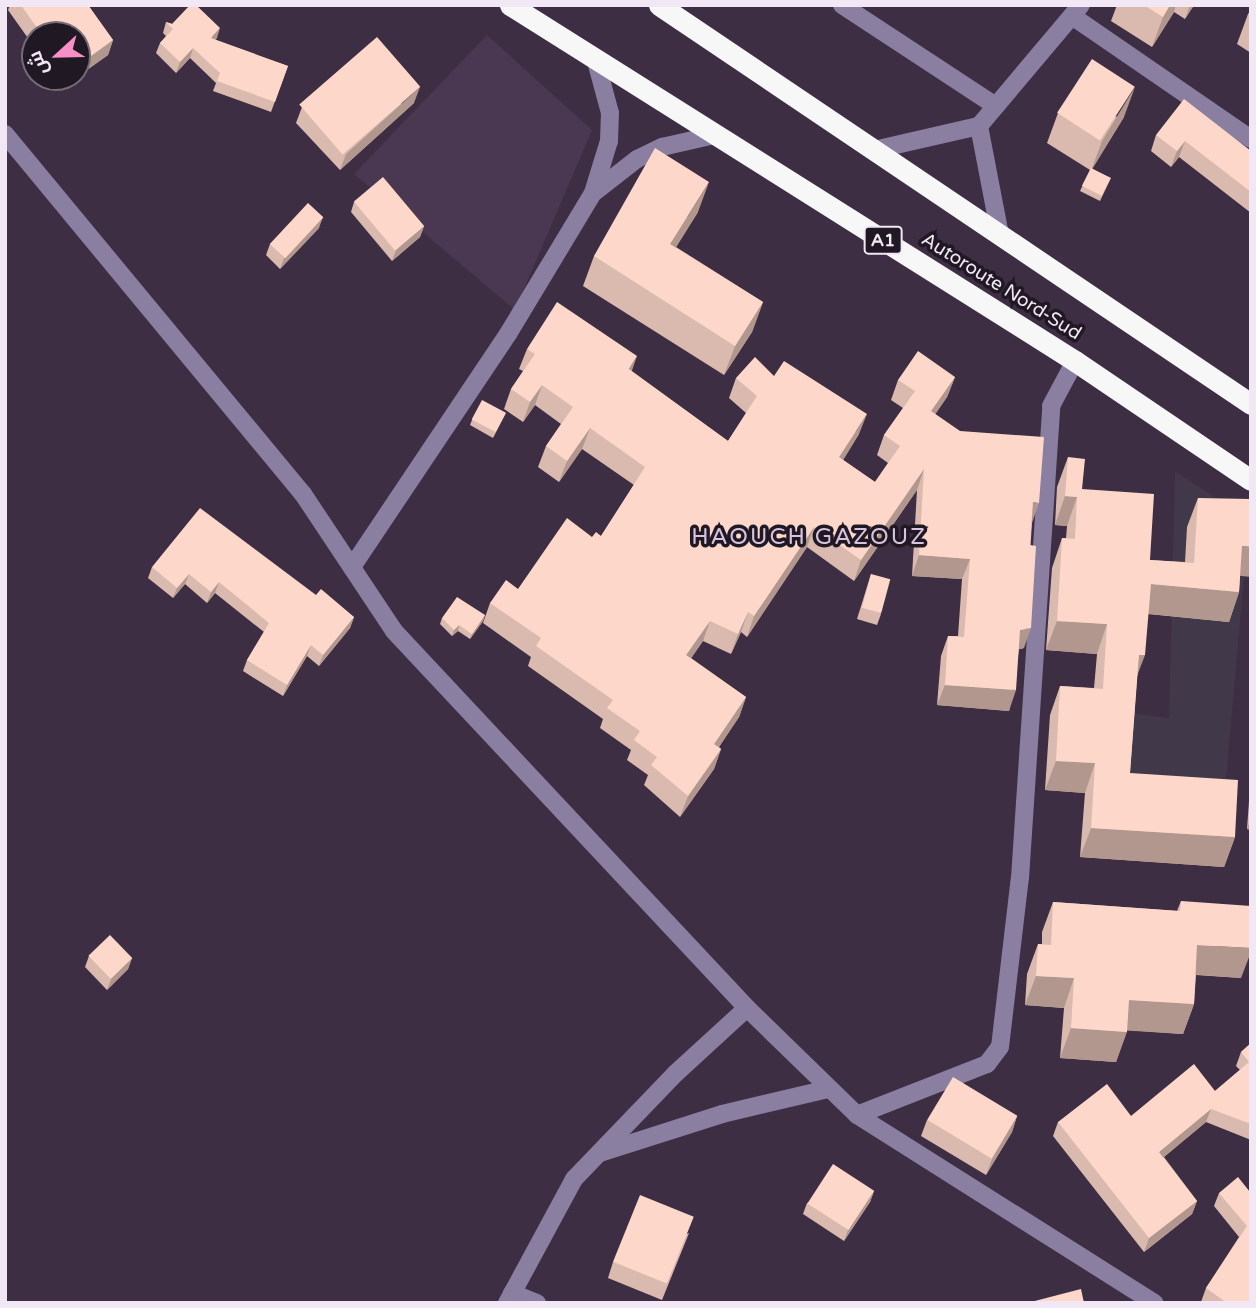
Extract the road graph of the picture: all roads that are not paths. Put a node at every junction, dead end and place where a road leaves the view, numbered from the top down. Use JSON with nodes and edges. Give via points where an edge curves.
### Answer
{"nodes":[{"id":1,"x":510,"y":5,"type":"edge"},
{"id":2,"x":659,"y":5,"type":"edge"},
{"id":3,"x":842,"y":5,"type":"edge"},
{"id":4,"x":1077,"y":11,"type":"edge"},
{"id":5,"x":596,"y":61,"type":"junction"},
{"id":6,"x":996,"y":106,"type":"junction"},
{"id":7,"x":979,"y":126,"type":"junction"},
{"id":8,"x":5,"y":134,"type":"edge"},
{"id":9,"x":715,"y":135,"type":"junction"},
{"id":10,"x":1251,"y":139,"type":"edge"},
{"id":11,"x":874,"y":150,"type":"junction"},
{"id":12,"x":593,"y":193,"type":"junction"},
{"id":13,"x":1000,"y":235,"type":"junction"},
{"id":14,"x":1075,"y":360,"type":"junction"},
{"id":15,"x":1251,"y":404,"type":"edge"},
{"id":16,"x":1251,"y":480,"type":"edge"},
{"id":17,"x":352,"y":567,"type":"junction"},
{"id":18,"x":747,"y":1008,"type":"junction"},
{"id":19,"x":828,"y":1090,"type":"junction"},
{"id":20,"x":857,"y":1115,"type":"junction"},
{"id":21,"x":597,"y":1154,"type":"junction"},
{"id":22,"x":510,"y":1298,"type":"edge"},
{"id":23,"x":537,"y":1303,"type":"edge"},
{"id":24,"x":1154,"y":1303,"type":"edge"}],
"edges":[{"from":1,"to":5,"type":"highway","name":"Autoroute Nord-Sud","number":"A1"},
{"from":2,"to":11,"type":"highway","name":"Autoroute Nord-Sud"},
{"from":3,"to":6,"type":"street"},
{"from":4,"to":6,"type":"street"},
{"from":4,"to":10,"type":"street"},
{"from":5,"to":9,"type":"highway","name":"Autoroute Nord-Sud","number":"A1"},
{"from":5,"to":12,"type":"street","via":[[610,113],[609,141]]},
{"from":6,"to":7,"type":"street"},
{"from":7,"to":11,"type":"street"},
{"from":7,"to":13,"type":"street"},
{"from":8,"to":17,"type":"street","via":[[303,494]]},
{"from":9,"to":12,"type":"street","via":[[662,147],[625,167]]},
{"from":9,"to":14,"type":"highway","name":"Autoroute Nord-Sud","number":"A1"},
{"from":11,"to":13,"type":"highway","name":"Autoroute Nord-Sud"},
{"from":12,"to":17,"type":"street","via":[[508,334]]},
{"from":13,"to":15,"type":"highway","name":"Autoroute Nord-Sud"},
{"from":14,"to":16,"type":"highway","name":"Autoroute Nord-Sud","number":"A1"},
{"from":14,"to":20,"type":"street","via":[[1051,406],[1020,878],[1000,1047],[986,1064]]},
{"from":17,"to":18,"type":"street","via":[[403,641]]},
{"from":18,"to":19,"type":"street"},
{"from":18,"to":21,"type":"street"},
{"from":19,"to":20,"type":"street"},
{"from":19,"to":21,"type":"street","via":[[722,1114]]},
{"from":20,"to":24,"type":"street"},
{"from":21,"to":22,"type":"street","via":[[565,1192]]},
{"from":22,"to":23,"type":"street"}]}
